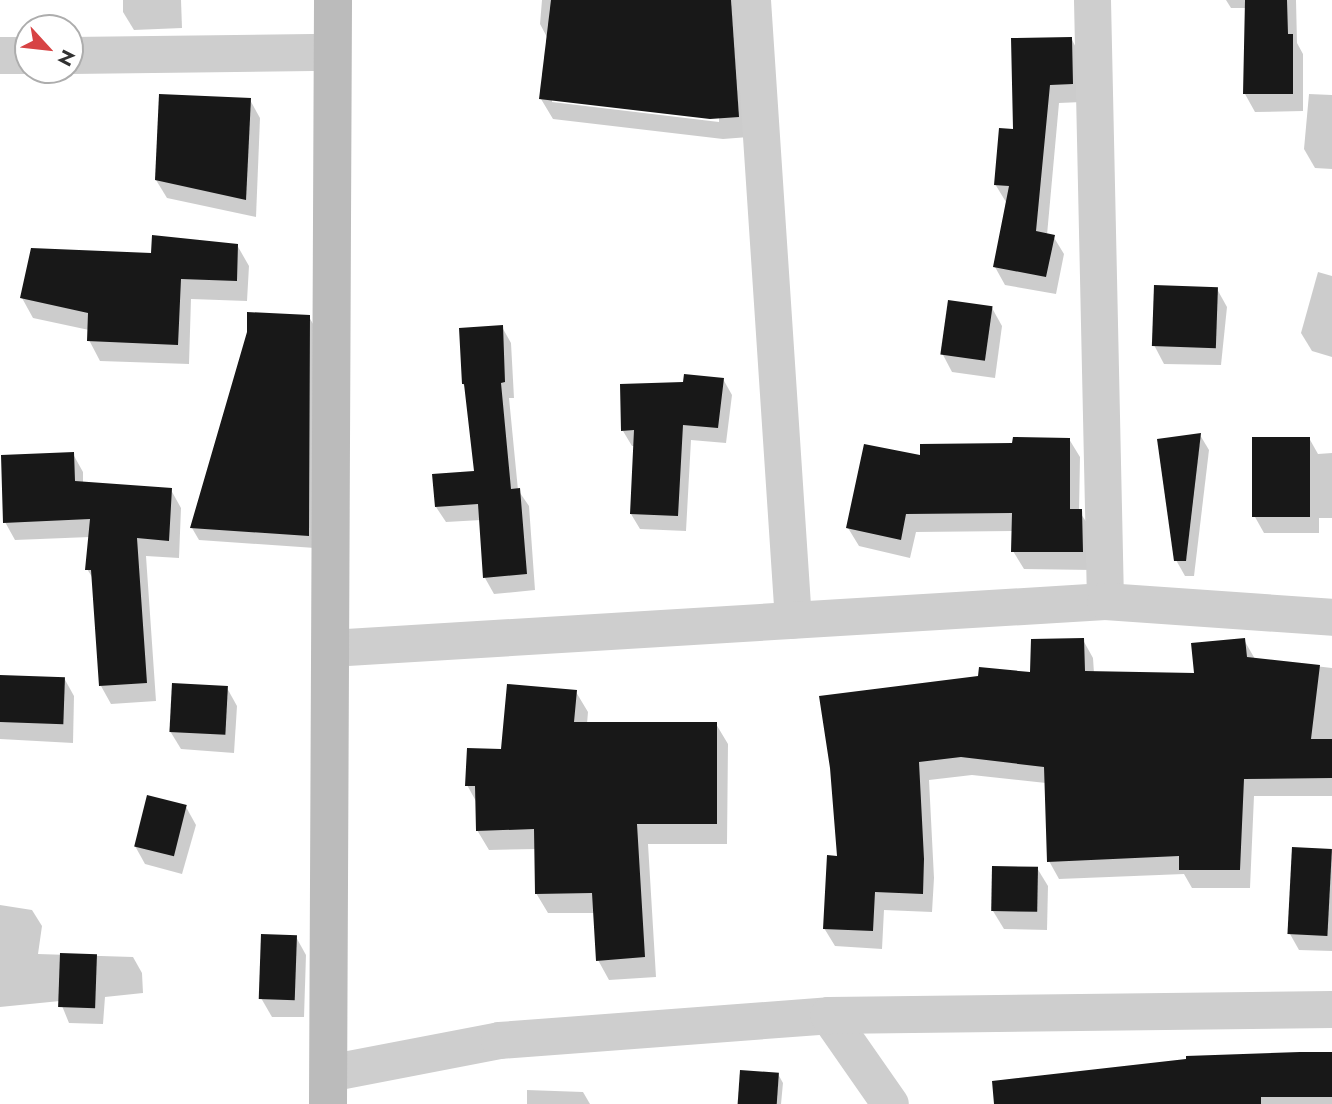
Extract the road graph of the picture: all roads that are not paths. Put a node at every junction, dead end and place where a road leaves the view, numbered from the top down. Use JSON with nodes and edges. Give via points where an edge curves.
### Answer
{"nodes":[{"id":1,"x":332,"y":0,"type":"edge"},
{"id":2,"x":752,"y":0,"type":"edge"},
{"id":3,"x":1092,"y":0,"type":"edge"},
{"id":4,"x":332,"y":52,"type":"junction"},
{"id":5,"x":84,"y":55,"type":"edge"},
{"id":6,"x":1105,"y":601,"type":"junction"},
{"id":7,"x":1332,"y":618,"type":"edge"},
{"id":8,"x":793,"y":620,"type":"junction"},
{"id":9,"x":330,"y":648,"type":"junction"},
{"id":10,"x":1332,"y":1009,"type":"edge"},
{"id":11,"x":828,"y":1015,"type":"junction"},
{"id":12,"x":328,"y":1088,"type":"edge"},
{"id":13,"x":890,"y":1104,"type":"edge"}],
"edges":[{"from":1,"to":4,"type":"main road"},
{"from":2,"to":8,"type":"street"},
{"from":3,"to":6,"type":"street"},
{"from":4,"to":5,"type":"street"},
{"from":4,"to":9,"type":"main road"},
{"from":6,"to":7,"type":"street"},
{"from":6,"to":8,"type":"street"},
{"from":8,"to":9,"type":"street"},
{"from":9,"to":12,"type":"main road"},
{"from":10,"to":11,"type":"street"},
{"from":11,"to":12,"type":"street","via":[[499,1040]]},
{"from":11,"to":13,"type":"street"}]}
